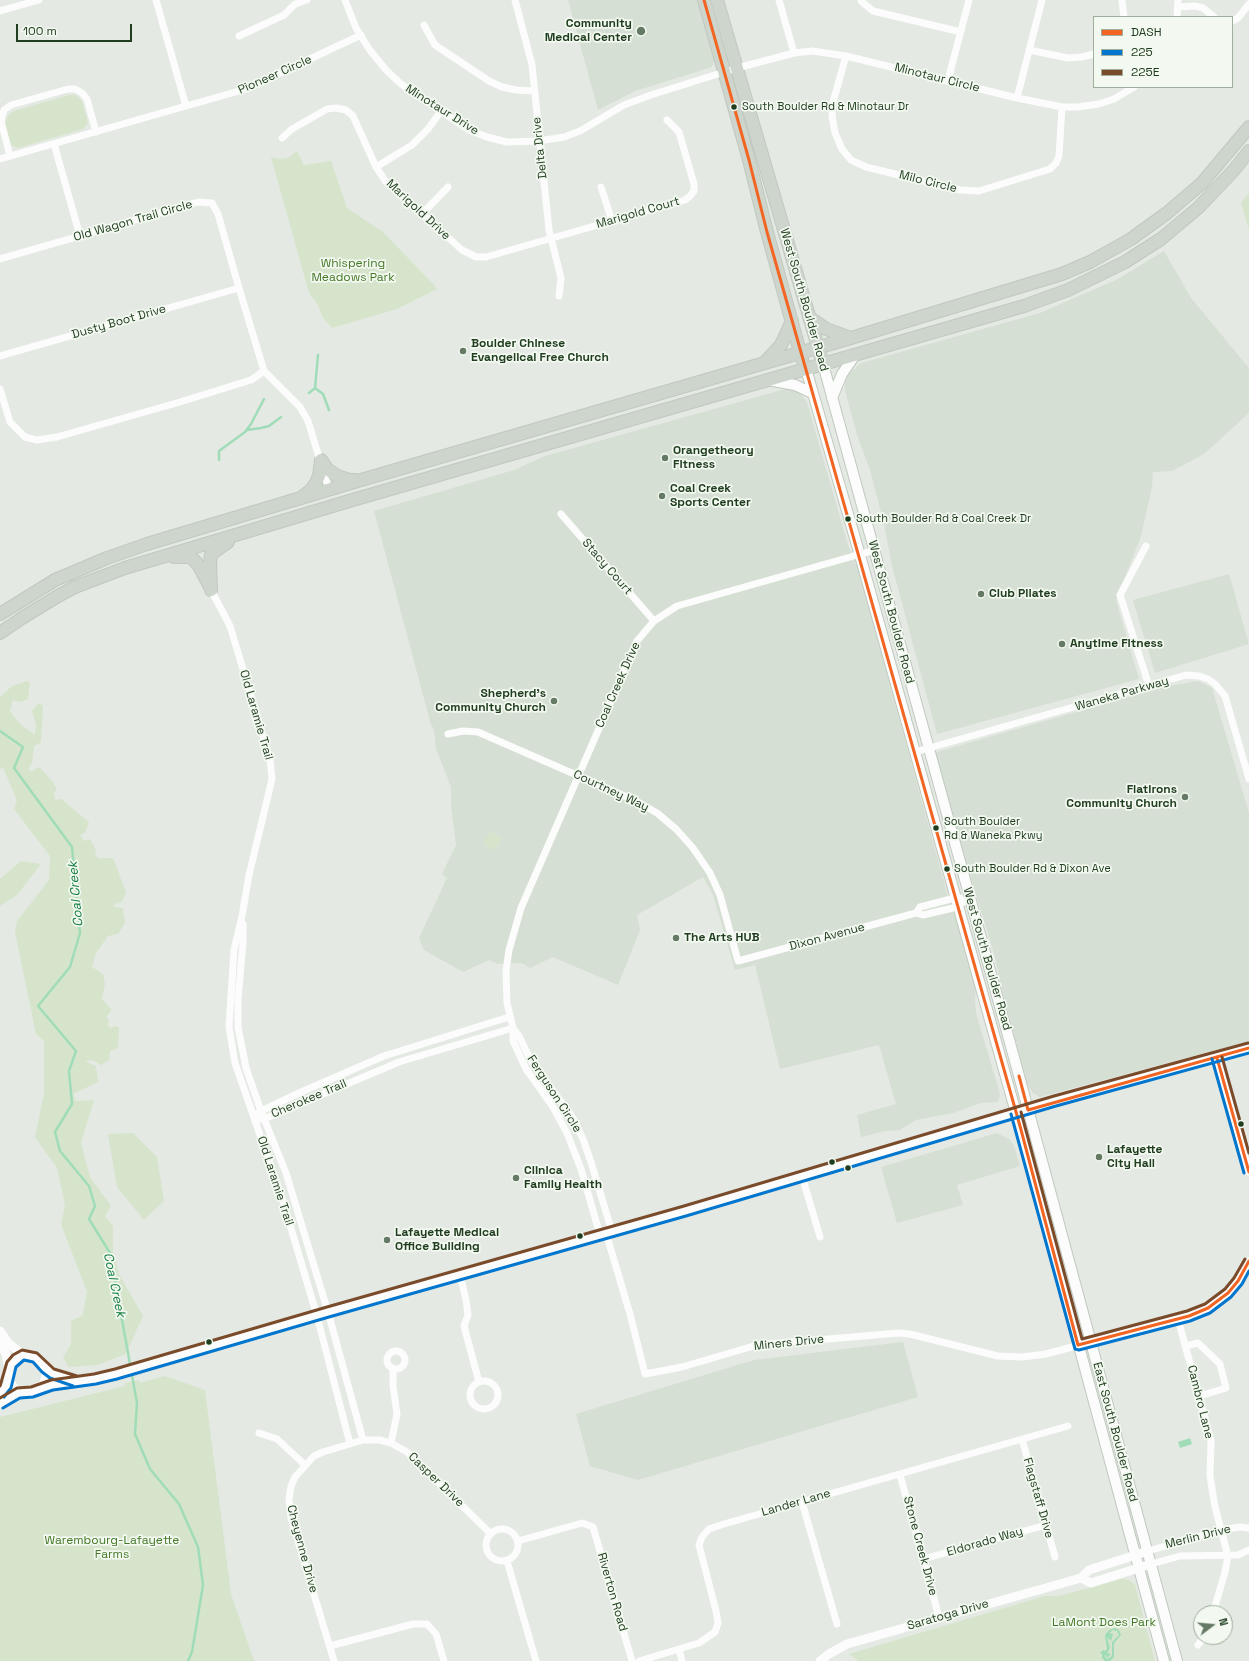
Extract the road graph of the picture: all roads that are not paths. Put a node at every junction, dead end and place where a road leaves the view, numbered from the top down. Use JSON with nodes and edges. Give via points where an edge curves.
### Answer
{"nodes":[{"id":1,"x":39,"y":0,"type":"edge"},
{"id":2,"x":156,"y":0,"type":"edge"},
{"id":3,"x":307,"y":0,"type":"edge"},
{"id":4,"x":345,"y":0,"type":"edge"},
{"id":5,"x":515,"y":0,"type":"edge"},
{"id":6,"x":704,"y":0,"type":"edge"},
{"id":7,"x":717,"y":0,"type":"edge"},
{"id":8,"x":779,"y":0,"type":"edge"},
{"id":9,"x":969,"y":0,"type":"edge"},
{"id":10,"x":1042,"y":0,"type":"edge"},
{"id":11,"x":1122,"y":1,"type":"dead end"},
{"id":12,"x":293,"y":2,"type":"edge"},
{"id":13,"x":861,"y":2,"type":"dead end"},
{"id":14,"x":1178,"y":3,"type":"edge"},
{"id":15,"x":1249,"y":4,"type":"edge"},
{"id":16,"x":0,"y":11,"type":"edge"},
{"id":17,"x":1124,"y":16,"type":"edge"},
{"id":18,"x":1177,"y":16,"type":"edge"},
{"id":19,"x":1213,"y":16,"type":"edge"},
{"id":20,"x":1233,"y":20,"type":"edge"},
{"id":21,"x":424,"y":26,"type":"dead end"},
{"id":22,"x":961,"y":32,"type":"junction"},
{"id":23,"x":361,"y":35,"type":"junction"},
{"id":24,"x":239,"y":36,"type":"dead end"},
{"id":25,"x":1029,"y":50,"type":"junction"},
{"id":26,"x":794,"y":53,"type":"junction"},
{"id":27,"x":1093,"y":54,"type":"edge"},
{"id":28,"x":846,"y":56,"type":"junction"},
{"id":29,"x":737,"y":68,"type":"junction"},
{"id":30,"x":725,"y":72,"type":"junction"},
{"id":31,"x":948,"y":80,"type":"junction"},
{"id":32,"x":1132,"y":88,"type":"edge"},
{"id":33,"x":534,"y":91,"type":"junction"},
{"id":34,"x":1017,"y":98,"type":"junction"},
{"id":35,"x":186,"y":106,"type":"junction"},
{"id":36,"x":1062,"y":107,"type":"junction"},
{"id":37,"x":441,"y":111,"type":"junction"},
{"id":38,"x":667,"y":120,"type":"dead end"},
{"id":39,"x":1249,"y":127,"type":"edge"},
{"id":40,"x":96,"y":132,"type":"junction"},
{"id":41,"x":282,"y":138,"type":"dead end"},
{"id":42,"x":539,"y":142,"type":"junction"},
{"id":43,"x":54,"y":144,"type":"junction"},
{"id":44,"x":1249,"y":151,"type":"edge"},
{"id":45,"x":10,"y":156,"type":"junction"},
{"id":46,"x":0,"y":159,"type":"edge"},
{"id":47,"x":376,"y":167,"type":"junction"},
{"id":48,"x":448,"y":187,"type":"dead end"},
{"id":49,"x":601,"y":187,"type":"dead end"},
{"id":50,"x":422,"y":214,"type":"junction"},
{"id":51,"x":612,"y":221,"type":"junction"},
{"id":52,"x":80,"y":236,"type":"junction"},
{"id":53,"x":551,"y":239,"type":"junction"},
{"id":54,"x":0,"y":259,"type":"edge"},
{"id":55,"x":238,"y":288,"type":"junction"},
{"id":56,"x":559,"y":296,"type":"dead end"},
{"id":57,"x":809,"y":317,"type":"junction"},
{"id":58,"x":792,"y":321,"type":"junction"},
{"id":59,"x":851,"y":338,"type":"junction"},
{"id":60,"x":818,"y":347,"type":"junction"},
{"id":61,"x":800,"y":352,"type":"junction"},
{"id":62,"x":855,"y":355,"type":"junction"},
{"id":63,"x":0,"y":356,"type":"edge"},
{"id":64,"x":766,"y":362,"type":"junction"},
{"id":65,"x":823,"y":364,"type":"junction"},
{"id":66,"x":806,"y":369,"type":"junction"},
{"id":67,"x":264,"y":371,"type":"junction"},
{"id":68,"x":768,"y":380,"type":"junction"},
{"id":69,"x":0,"y":389,"type":"edge"},
{"id":70,"x":812,"y":393,"type":"junction"},
{"id":71,"x":832,"y":398,"type":"junction"},
{"id":72,"x":320,"y":460,"type":"junction"},
{"id":73,"x":361,"y":480,"type":"junction"},
{"id":74,"x":329,"y":490,"type":"junction"},
{"id":75,"x":297,"y":500,"type":"junction"},
{"id":76,"x":309,"y":513,"type":"junction"},
{"id":77,"x":561,"y":514,"type":"dead end"},
{"id":78,"x":241,"y":534,"type":"junction"},
{"id":79,"x":1146,"y":546,"type":"dead end"},
{"id":80,"x":875,"y":550,"type":"junction"},
{"id":81,"x":860,"y":555,"type":"junction"},
{"id":82,"x":163,"y":557,"type":"junction"},
{"id":83,"x":211,"y":590,"type":"junction"},
{"id":84,"x":0,"y":614,"type":"edge"},
{"id":85,"x":654,"y":621,"type":"junction"},
{"id":86,"x":0,"y":633,"type":"edge"},
{"id":87,"x":1149,"y":686,"type":"junction"},
{"id":88,"x":448,"y":734,"type":"dead end"},
{"id":89,"x":929,"y":748,"type":"junction"},
{"id":90,"x":915,"y":752,"type":"junction"},
{"id":91,"x":578,"y":775,"type":"junction"},
{"id":92,"x":1249,"y":779,"type":"edge"},
{"id":93,"x":534,"y":880,"type":"joint"},
{"id":94,"x":970,"y":898,"type":"junction"},
{"id":95,"x":957,"y":902,"type":"junction"},
{"id":96,"x":242,"y":916,"type":"junction"},
{"id":97,"x":738,"y":961,"type":"joint"},
{"id":98,"x":510,"y":1017,"type":"junction"},
{"id":99,"x":512,"y":1028,"type":"junction"},
{"id":100,"x":1249,"y":1048,"type":"edge"},
{"id":101,"x":1217,"y":1058,"type":"junction"},
{"id":102,"x":1028,"y":1110,"type":"junction"},
{"id":103,"x":261,"y":1111,"type":"junction"},
{"id":104,"x":1016,"y":1113,"type":"junction"},
{"id":105,"x":254,"y":1118,"type":"junction"},
{"id":106,"x":264,"y":1119,"type":"junction"},
{"id":107,"x":1249,"y":1172,"type":"edge"},
{"id":108,"x":802,"y":1176,"type":"junction"},
{"id":109,"x":606,"y":1233,"type":"junction"},
{"id":110,"x":820,"y":1236,"type":"dead end"},
{"id":111,"x":1249,"y":1261,"type":"edge"},
{"id":112,"x":460,"y":1275,"type":"junction"},
{"id":113,"x":328,"y":1312,"type":"junction"},
{"id":114,"x":316,"y":1316,"type":"junction"},
{"id":115,"x":1178,"y":1319,"type":"junction"},
{"id":116,"x":0,"y":1331,"type":"edge"},
{"id":117,"x":1091,"y":1342,"type":"junction"},
{"id":118,"x":0,"y":1343,"type":"edge"},
{"id":119,"x":1078,"y":1345,"type":"junction"},
{"id":120,"x":1186,"y":1346,"type":"junction"},
{"id":121,"x":24,"y":1355,"type":"junction"},
{"id":122,"x":45,"y":1368,"type":"junction"},
{"id":123,"x":393,"y":1368,"type":"dead end"},
{"id":124,"x":9,"y":1373,"type":"junction"},
{"id":125,"x":75,"y":1381,"type":"junction"},
{"id":126,"x":480,"y":1382,"type":"dead end"},
{"id":127,"x":39,"y":1388,"type":"junction"},
{"id":128,"x":25,"y":1392,"type":"junction"},
{"id":129,"x":0,"y":1394,"type":"edge"},
{"id":130,"x":1200,"y":1396,"type":"junction"},
{"id":131,"x":0,"y":1404,"type":"edge"},
{"id":132,"x":1068,"y":1426,"type":"dead end"},
{"id":133,"x":259,"y":1433,"type":"dead end"},
{"id":134,"x":1022,"y":1439,"type":"junction"},
{"id":135,"x":363,"y":1440,"type":"junction"},
{"id":136,"x":390,"y":1442,"type":"junction"},
{"id":137,"x":350,"y":1444,"type":"junction"},
{"id":138,"x":305,"y":1465,"type":"junction"},
{"id":139,"x":900,"y":1475,"type":"junction"},
{"id":140,"x":802,"y":1502,"type":"junction"},
{"id":141,"x":1046,"y":1525,"type":"junction"},
{"id":142,"x":1249,"y":1528,"type":"edge"},
{"id":143,"x":1221,"y":1530,"type":"junction"},
{"id":144,"x":491,"y":1534,"type":"junction"},
{"id":145,"x":518,"y":1541,"type":"junction"},
{"id":146,"x":1249,"y":1550,"type":"edge"},
{"id":147,"x":1148,"y":1551,"type":"junction"},
{"id":148,"x":1055,"y":1556,"type":"dead end"},
{"id":149,"x":1135,"y":1556,"type":"junction"},
{"id":150,"x":1228,"y":1556,"type":"junction"},
{"id":151,"x":923,"y":1559,"type":"junction"},
{"id":152,"x":507,"y":1561,"type":"junction"},
{"id":153,"x":1151,"y":1564,"type":"junction"},
{"id":154,"x":1139,"y":1569,"type":"junction"},
{"id":155,"x":1081,"y":1578,"type":"junction"},
{"id":156,"x":1215,"y":1605,"type":"edge"},
{"id":157,"x":939,"y":1617,"type":"junction"},
{"id":158,"x":837,"y":1624,"type":"dead end"},
{"id":159,"x":330,"y":1646,"type":"junction"},
{"id":160,"x":679,"y":1649,"type":"junction"},
{"id":161,"x":334,"y":1661,"type":"edge"},
{"id":162,"x":444,"y":1661,"type":"edge"},
{"id":163,"x":536,"y":1661,"type":"edge"},
{"id":164,"x":632,"y":1661,"type":"edge"},
{"id":165,"x":639,"y":1661,"type":"edge"},
{"id":166,"x":682,"y":1661,"type":"edge"},
{"id":167,"x":820,"y":1661,"type":"edge"},
{"id":168,"x":1164,"y":1661,"type":"edge"},
{"id":169,"x":1177,"y":1661,"type":"edge"}],
"edges":[{"from":1,"to":16,"type":"street"},
{"from":2,"to":35,"type":"street"},
{"from":3,"to":12,"type":"street"},
{"from":4,"to":23,"type":"street","name":"Minotaur Drive"},
{"from":5,"to":33,"type":"street","name":"Delta Drive","via":[[532,65]]},
{"from":6,"to":30,"type":"main road","name":"West South Boulder Road"},
{"from":7,"to":29,"type":"main road","name":"West South Boulder Road"},
{"from":8,"to":26,"type":"street"},
{"from":9,"to":22,"type":"street"},
{"from":10,"to":25,"type":"street"},
{"from":11,"to":17,"type":"street"},
{"from":12,"to":24,"type":"street","via":[[284,15]]},
{"from":13,"to":22,"type":"street","via":[[872,11]]},
{"from":14,"to":18,"type":"street"},
{"from":14,"to":19,"type":"street","via":[[1203,8]]},
{"from":15,"to":20,"type":"street"},
{"from":21,"to":33,"type":"street","via":[[435,45],[489,81],[502,87]]},
{"from":22,"to":31,"type":"street"},
{"from":23,"to":35,"type":"street","name":"Pioneer Circle","via":[[246,89]]},
{"from":23,"to":37,"type":"street","name":"Minotaur Drive","via":[[378,59],[401,84]]},
{"from":25,"to":27,"type":"street","via":[[1068,58]]},
{"from":25,"to":34,"type":"street"},
{"from":26,"to":28,"type":"street","name":"Minotaur Circle","via":[[812,52]]},
{"from":26,"to":29,"type":"street","name":"Minotaur Circle"},
{"from":28,"to":31,"type":"street","name":"Minotaur Circle"},
{"from":28,"to":36,"type":"street","name":"Milo Circle","via":[[833,102],[832,116],[835,133],[842,149],[851,160],[866,167],[960,190],[979,190],[1050,169],[1059,156]]},
{"from":29,"to":30,"type":"street","name":"Minotaur Drive"},
{"from":29,"to":57,"type":"main road","name":"West South Boulder Road"},
{"from":30,"to":42,"type":"street","name":"Minotaur Drive","via":[[624,105],[580,131]]},
{"from":30,"to":58,"type":"main road","name":"West South Boulder Road"},
{"from":31,"to":34,"type":"street","name":"Minotaur Circle"},
{"from":32,"to":36,"type":"street","name":"Minotaur Circle","via":[[1099,104]]},
{"from":33,"to":42,"type":"street","name":"Delta Drive"},
{"from":34,"to":36,"type":"street","name":"Minotaur Circle"},
{"from":35,"to":40,"type":"street","name":"Pioneer Circle"},
{"from":37,"to":42,"type":"street","name":"Minotaur Drive","via":[[469,130],[487,137],[507,142]]},
{"from":37,"to":47,"type":"street","via":[[412,145]]},
{"from":38,"to":51,"type":"street","name":"Marigold Court","via":[[679,132],[694,191],[685,200]]},
{"from":39,"to":59,"type":"main road","via":[[1211,173],[1186,198],[1149,227],[1090,262],[1038,282]]},
{"from":40,"to":43,"type":"street","name":"Pioneer Circle"},
{"from":40,"to":45,"type":"street","via":[[87,99],[75,89],[68,89],[11,105],[4,110],[0,121]]},
{"from":41,"to":47,"type":"street","name":"Marigold Drive","via":[[292,129],[327,109],[346,110],[353,116]]},
{"from":42,"to":53,"type":"street","name":"Delta Drive"},
{"from":43,"to":45,"type":"street","name":"Pioneer Circle"},
{"from":43,"to":52,"type":"street"},
{"from":44,"to":62,"type":"main road","via":[[1188,217],[1161,239],[1104,273],[1024,306]]},
{"from":45,"to":46,"type":"street","name":"Pioneer Circle"},
{"from":47,"to":50,"type":"street","name":"Marigold Drive","via":[[386,182]]},
{"from":48,"to":50,"type":"street"},
{"from":49,"to":51,"type":"street"},
{"from":50,"to":53,"type":"street","name":"Marigold Drive","via":[[462,250],[476,257],[486,257]]},
{"from":51,"to":53,"type":"street","name":"Marigold Court"},
{"from":52,"to":54,"type":"street","name":"Old Wagon Trail Circle"},
{"from":52,"to":55,"type":"street","name":"Old Wagon Trail Circle","via":[[198,202],[212,203],[218,214]]},
{"from":53,"to":56,"type":"street","name":"Delta Drive","via":[[561,278]]},
{"from":55,"to":63,"type":"street","name":"Dusty Boot Drive"},
{"from":55,"to":67,"type":"street","name":"Old Wagon Trail Circle"},
{"from":57,"to":59,"type":"main road","via":[[826,329]]},
{"from":57,"to":60,"type":"main road","name":"West South Boulder Road"},
{"from":58,"to":61,"type":"main road","name":"West South Boulder Road"},
{"from":58,"to":64,"type":"main road","via":[[781,345]]},
{"from":59,"to":60,"type":"main road"},
{"from":60,"to":61,"type":"main road"},
{"from":60,"to":65,"type":"main road","name":"West South Boulder Road"},
{"from":61,"to":64,"type":"main road"},
{"from":61,"to":66,"type":"main road","name":"West South Boulder Road"},
{"from":62,"to":65,"type":"main road"},
{"from":62,"to":71,"type":"main road","via":[[842,374]]},
{"from":64,"to":73,"type":"main road"},
{"from":65,"to":66,"type":"main road"},
{"from":65,"to":71,"type":"main road","name":"West South Boulder Road"},
{"from":66,"to":68,"type":"main road"},
{"from":66,"to":70,"type":"main road","name":"West South Boulder Road"},
{"from":67,"to":69,"type":"street","via":[[251,380],[180,402],[57,437],[37,440],[25,437],[10,422]]},
{"from":67,"to":72,"type":"street","name":"Old Wagon Trail Circle","via":[[300,407],[308,421]]},
{"from":68,"to":70,"type":"main road","via":[[794,385]]},
{"from":68,"to":76,"type":"main road"},
{"from":70,"to":81,"type":"main road","name":"West South Boulder Road"},
{"from":71,"to":80,"type":"main road","name":"West South Boulder Road"},
{"from":72,"to":73,"type":"main road","via":[[337,476]]},
{"from":72,"to":74,"type":"street","name":"Old Wagon Trail Circle"},
{"from":72,"to":75,"type":"main road","via":[[321,468],[316,483]]},
{"from":73,"to":74,"type":"main road"},
{"from":74,"to":75,"type":"main road"},
{"from":74,"to":76,"type":"main road","via":[[325,500]]},
{"from":75,"to":84,"type":"main road","via":[[101,560],[54,580]]},
{"from":76,"to":78,"type":"main road"},
{"from":77,"to":85,"type":"street","name":"Stacy Court"},
{"from":78,"to":82,"type":"main road"},
{"from":78,"to":83,"type":"main road","via":[[211,554]]},
{"from":79,"to":87,"type":"street","via":[[1120,595]]},
{"from":80,"to":81,"type":"street","name":"Coal Creek Drive"},
{"from":80,"to":89,"type":"main road","name":"West South Boulder Road"},
{"from":81,"to":85,"type":"street","name":"Coal Creek Drive","via":[[677,606]]},
{"from":81,"to":90,"type":"main road","name":"West South Boulder Road"},
{"from":82,"to":83,"type":"main road","via":[[189,557],[194,560]]},
{"from":82,"to":86,"type":"main road","via":[[75,587],[40,606]]},
{"from":83,"to":96,"type":"street","name":"Old Laramie Trail","via":[[230,626],[270,759],[272,779]]},
{"from":85,"to":91,"type":"street","name":"Coal Creek Drive","via":[[636,642]]},
{"from":87,"to":89,"type":"street","name":"Waneka Parkway"},
{"from":87,"to":92,"type":"street","name":"Waneka Parkway","via":[[1186,675],[1199,676],[1215,684],[1225,696]]},
{"from":88,"to":91,"type":"street","name":"Courtney Way","via":[[478,732]]},
{"from":89,"to":90,"type":"street","name":"Waneka Parkway"},
{"from":89,"to":94,"type":"main road","name":"West South Boulder Road"},
{"from":90,"to":95,"type":"main road","name":"West South Boulder Road"},
{"from":91,"to":93,"type":"street","name":"Coal Creek Drive"},
{"from":91,"to":97,"type":"street","name":"Courtney Way","via":[[636,801],[656,813],[676,829],[693,848],[710,873],[720,895]]},
{"from":93,"to":98,"type":"street","name":"Ferguson Circle","via":[[520,908],[509,950],[506,983]]},
{"from":94,"to":95,"type":"street","name":"Dixon Avenue"},
{"from":94,"to":102,"type":"main road","name":"West South Boulder Road"},
{"from":95,"to":97,"type":"street","name":"Dixon Avenue","via":[[920,907],[916,913]]},
{"from":95,"to":104,"type":"main road","name":"West South Boulder Road"},
{"from":96,"to":103,"type":"street","name":"Old Laramie Trail","via":[[238,1027],[246,1068]]},
{"from":96,"to":105,"type":"street","name":"Old Laramie Trail","via":[[234,950],[229,1027],[235,1063]]},
{"from":98,"to":99,"type":"street","name":"Ferguson Circle"},
{"from":98,"to":103,"type":"street","name":"Cherokee Trail","via":[[384,1056],[312,1086]]},
{"from":99,"to":106,"type":"street","name":"Cherokee Trail","via":[[399,1062]]},
{"from":99,"to":109,"type":"street","name":"Ferguson Circle","via":[[513,1041],[520,1058],[567,1133]]},
{"from":99,"to":109,"type":"street","name":"Ferguson Circle","via":[[531,1060],[573,1118],[583,1139],[592,1162]]},
{"from":100,"to":101,"type":"street"},
{"from":101,"to":102,"type":"street"},
{"from":101,"to":107,"type":"street"},
{"from":102,"to":104,"type":"street"},
{"from":102,"to":117,"type":"main road","name":"East South Boulder Road"},
{"from":103,"to":105,"type":"street","name":"Cherokee Trail"},
{"from":103,"to":106,"type":"street","name":"Old Laramie Trail"},
{"from":104,"to":108,"type":"street"},
{"from":104,"to":119,"type":"main road","name":"East South Boulder Road"},
{"from":105,"to":106,"type":"street","name":"Cherokee Trail"},
{"from":105,"to":114,"type":"street","name":"Old Laramie Trail","via":[[273,1170]]},
{"from":106,"to":113,"type":"street","name":"Old Laramie Trail","via":[[286,1173]]},
{"from":108,"to":109,"type":"street"},
{"from":108,"to":110,"type":"street"},
{"from":109,"to":112,"type":"street"},
{"from":109,"to":119,"type":"street","name":"Miners Drive","via":[[645,1374],[757,1345],[899,1333],[998,1356],[1046,1354]]},
{"from":111,"to":115,"type":"street","via":[[1228,1293],[1208,1308]]},
{"from":112,"to":113,"type":"street"},
{"from":112,"to":126,"type":"street","via":[[468,1315],[464,1326]]},
{"from":113,"to":114,"type":"street"},
{"from":113,"to":135,"type":"street","name":"Old Laramie Trail"},
{"from":114,"to":125,"type":"street","via":[[151,1365],[95,1379]]},
{"from":114,"to":137,"type":"street","name":"Old Laramie Trail"},
{"from":115,"to":117,"type":"street"},
{"from":115,"to":120,"type":"street","name":"Cambro Lane"},
{"from":116,"to":121,"type":"street","via":[[10,1344]]},
{"from":117,"to":119,"type":"street"},
{"from":117,"to":147,"type":"main road","name":"East South Boulder Road"},
{"from":118,"to":124,"type":"street","via":[[6,1354]]},
{"from":119,"to":149,"type":"main road","name":"East South Boulder Road"},
{"from":120,"to":130,"type":"street","name":"Cambro Lane"},
{"from":120,"to":130,"type":"street","via":[[1198,1343],[1220,1364],[1226,1388]]},
{"from":121,"to":122,"type":"street","via":[[38,1359]]},
{"from":121,"to":124,"type":"street","via":[[16,1359]]},
{"from":122,"to":125,"type":"street"},
{"from":122,"to":127,"type":"street","via":[[45,1379]]},
{"from":123,"to":136,"type":"street","via":[[397,1414]]},
{"from":124,"to":128,"type":"street","via":[[14,1387]]},
{"from":124,"to":129,"type":"street","via":[[6,1386]]},
{"from":125,"to":127,"type":"street"},
{"from":127,"to":128,"type":"street"},
{"from":128,"to":131,"type":"street","via":[[14,1395]]},
{"from":130,"to":143,"type":"street","name":"Cambro Lane","via":[[1211,1441],[1210,1476]]},
{"from":132,"to":134,"type":"street","name":"Lander Lane"},
{"from":133,"to":138,"type":"street","via":[[277,1439]]},
{"from":134,"to":139,"type":"street","name":"Lander Lane"},
{"from":134,"to":141,"type":"street","name":"Flagstaff Drive"},
{"from":135,"to":136,"type":"street","name":"Casper Drive"},
{"from":135,"to":137,"type":"street","name":"Casper Drive"},
{"from":136,"to":144,"type":"street","name":"Casper Drive","via":[[407,1452]]},
{"from":137,"to":138,"type":"street","name":"Cheyenne Drive","via":[[314,1456]]},
{"from":138,"to":159,"type":"street","name":"Cheyenne Drive","via":[[291,1486],[290,1512]]},
{"from":139,"to":140,"type":"street","name":"Lander Lane"},
{"from":139,"to":151,"type":"street","name":"Stone Creek Drive"},
{"from":140,"to":158,"type":"street"},
{"from":140,"to":160,"type":"street","name":"Lander Lane","via":[[709,1529],[702,1537],[699,1545],[718,1622],[715,1632],[707,1639]]},
{"from":141,"to":148,"type":"street","name":"Flagstaff Drive"},
{"from":141,"to":151,"type":"street","name":"Eldorado Way"},
{"from":142,"to":143,"type":"street","name":"Merlin Drive"},
{"from":143,"to":147,"type":"street","name":"Merlin Drive"},
{"from":143,"to":150,"type":"street","name":"Cambro Lane"},
{"from":144,"to":145,"type":"street","via":[[498,1529],[508,1530],[513,1532]]},
{"from":144,"to":152,"type":"street","via":[[486,1543],[488,1552],[494,1559]]},
{"from":145,"to":152,"type":"street","via":[[519,1546],[515,1555]]},
{"from":145,"to":164,"type":"street","name":"Riverton Road","via":[[582,1523],[590,1525],[594,1530]]},
{"from":146,"to":150,"type":"street","name":"Merlin Drive"},
{"from":147,"to":149,"type":"street","name":"Saratoga Drive"},
{"from":147,"to":153,"type":"main road","name":"East South Boulder Road"},
{"from":149,"to":154,"type":"main road","name":"East South Boulder Road"},
{"from":149,"to":155,"type":"street","name":"Saratoga Drive","via":[[1089,1570]]},
{"from":150,"to":153,"type":"street","name":"Merlin Drive","via":[[1180,1556]]},
{"from":150,"to":156,"type":"street"},
{"from":151,"to":157,"type":"street","name":"Stone Creek Drive"},
{"from":152,"to":163,"type":"street"},
{"from":153,"to":154,"type":"street","name":"Saratoga Drive"},
{"from":153,"to":169,"type":"main road","name":"East South Boulder Road"},
{"from":154,"to":155,"type":"street","name":"Saratoga Drive","via":[[1091,1583]]},
{"from":154,"to":168,"type":"main road","name":"East South Boulder Road"},
{"from":155,"to":157,"type":"street","name":"Saratoga Drive"},
{"from":157,"to":167,"type":"street","name":"Saratoga Drive","via":[[847,1644]]},
{"from":159,"to":161,"type":"street","name":"Cheyenne Drive"},
{"from":159,"to":162,"type":"street","via":[[413,1624],[427,1624],[436,1634]]},
{"from":160,"to":165,"type":"street","name":"Lander Lane"},
{"from":160,"to":166,"type":"street"}]}
